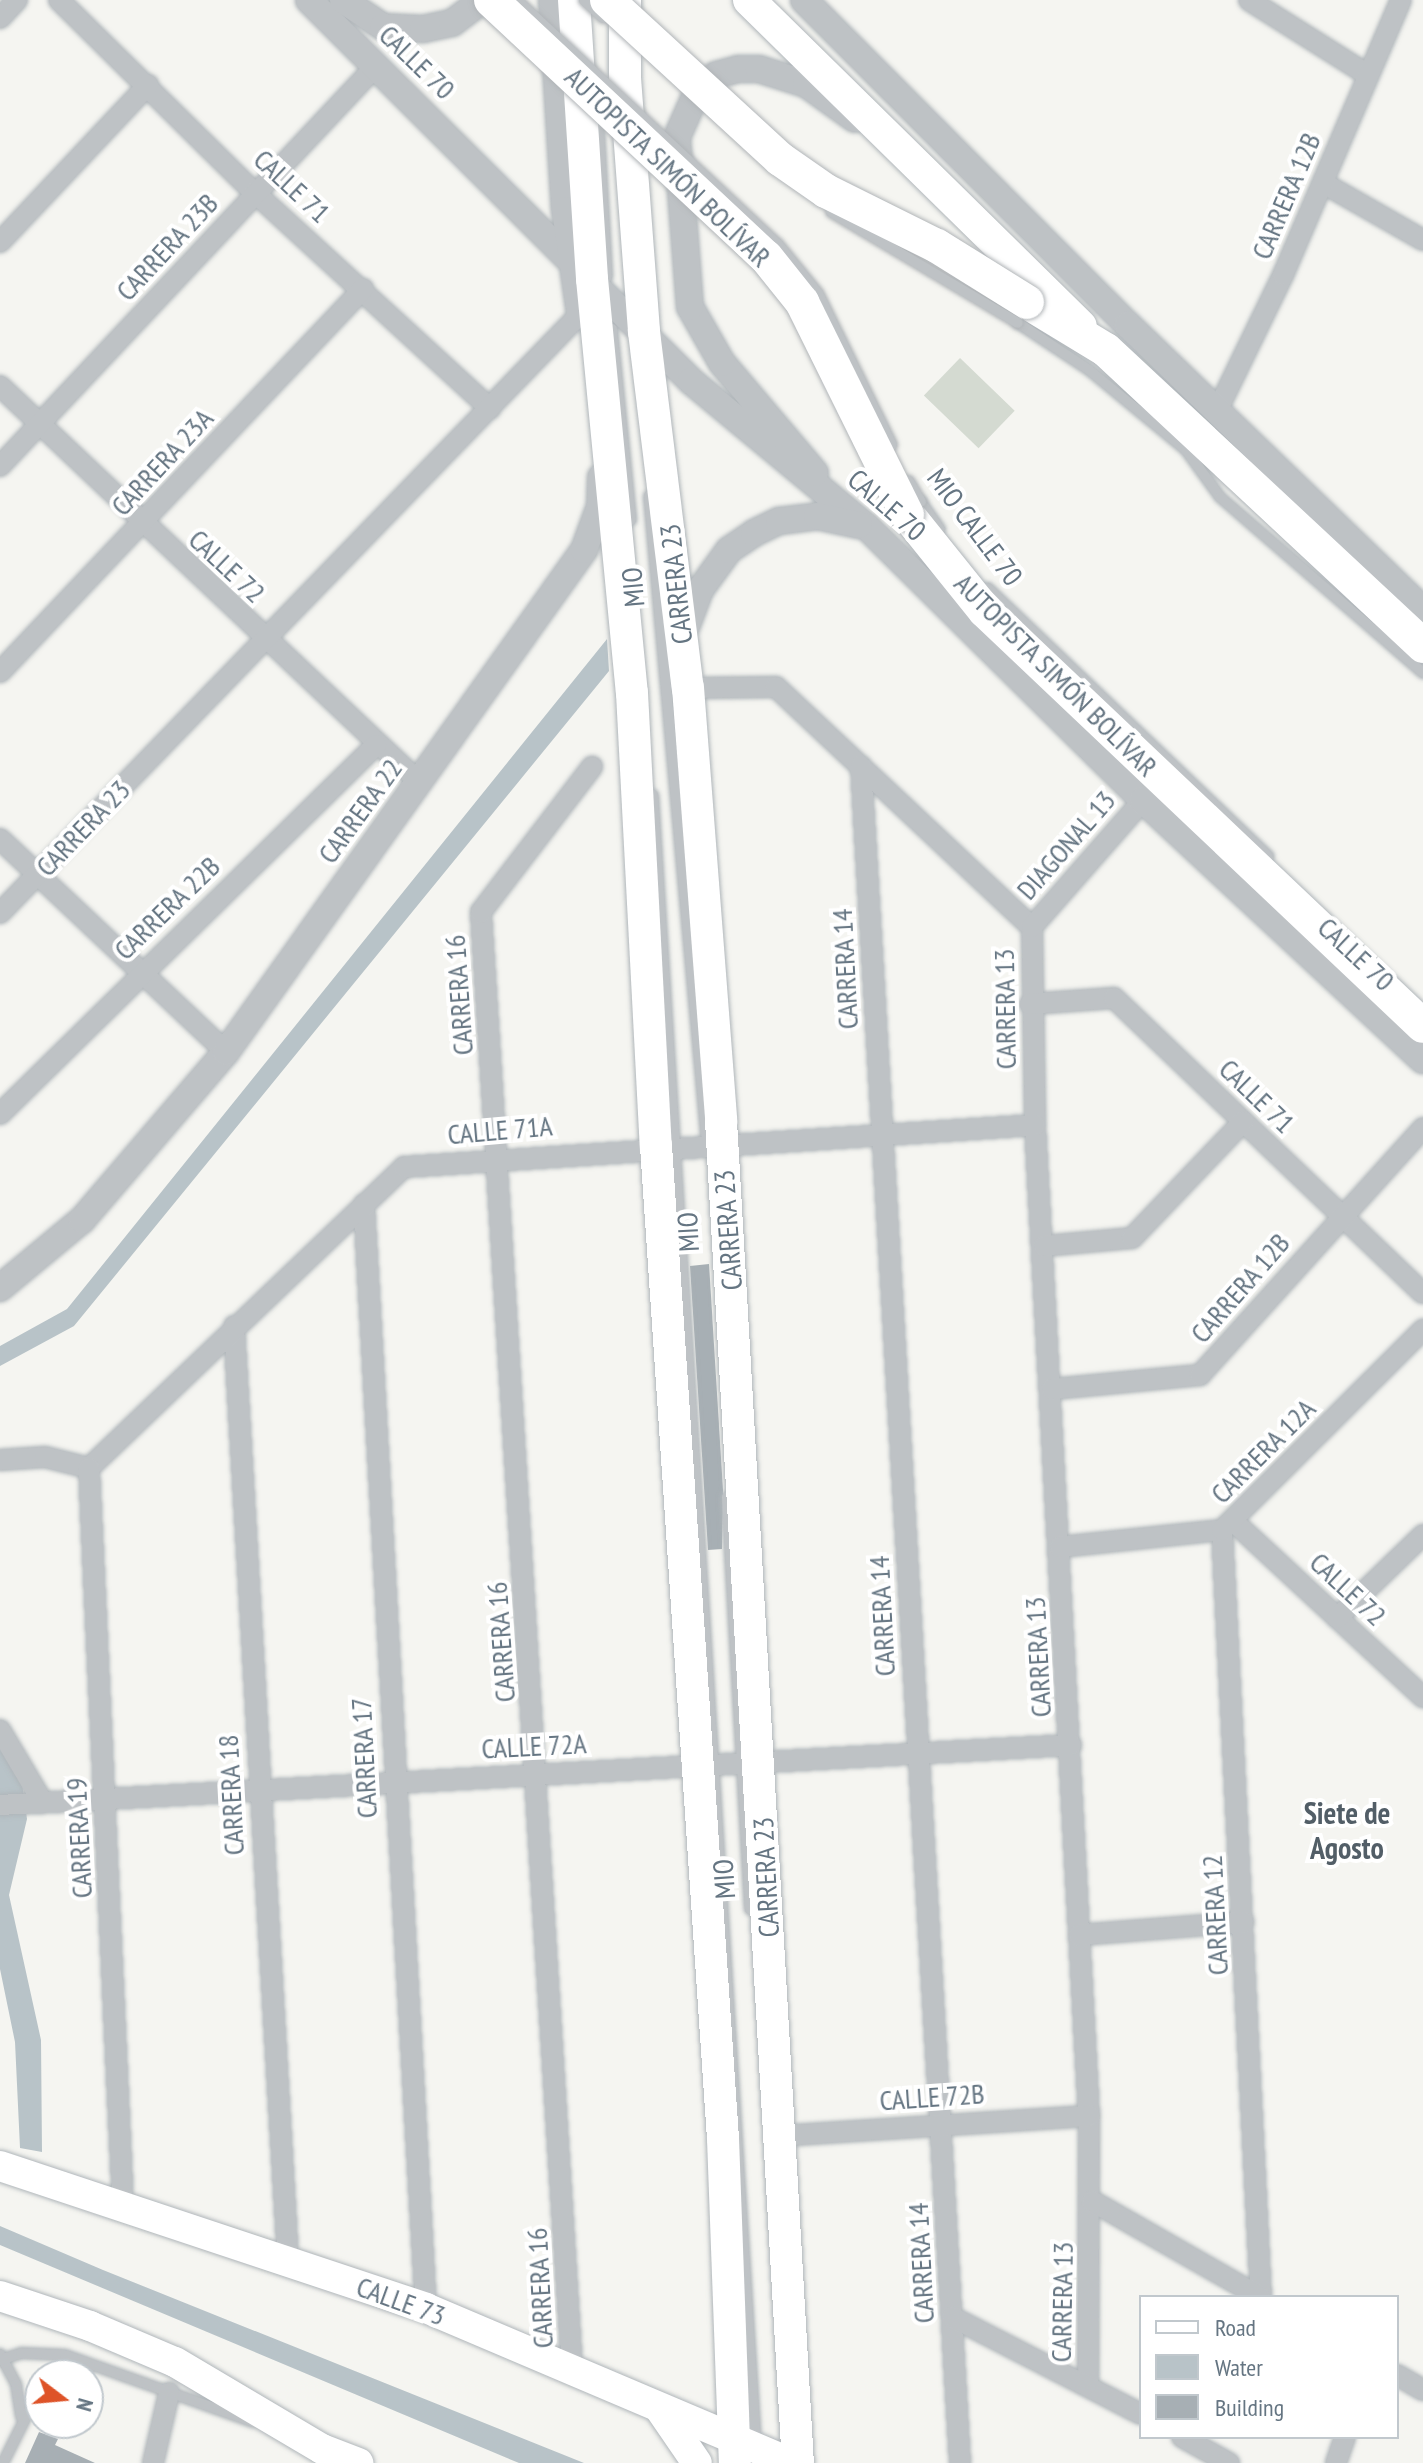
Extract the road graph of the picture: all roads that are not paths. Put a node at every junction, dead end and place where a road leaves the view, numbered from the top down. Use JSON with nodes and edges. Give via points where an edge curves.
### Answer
{"nodes":[{"id":1,"x":17,"y":0,"type":"edge"},
{"id":2,"x":59,"y":0,"type":"edge"},
{"id":3,"x":309,"y":0,"type":"edge"},
{"id":4,"x":343,"y":0,"type":"edge"},
{"id":5,"x":483,"y":0,"type":"edge"},
{"id":6,"x":491,"y":0,"type":"edge"},
{"id":7,"x":517,"y":0,"type":"edge"},
{"id":8,"x":552,"y":0,"type":"edge"},
{"id":9,"x":574,"y":0,"type":"edge"},
{"id":10,"x":586,"y":0,"type":"edge"},
{"id":11,"x":608,"y":0,"type":"edge"},
{"id":12,"x":625,"y":0,"type":"edge"},
{"id":13,"x":749,"y":0,"type":"edge"},
{"id":14,"x":804,"y":0,"type":"edge"},
{"id":15,"x":1249,"y":0,"type":"edge"},
{"id":16,"x":1401,"y":0,"type":"edge"},
{"id":17,"x":0,"y":18,"type":"edge"},
{"id":18,"x":591,"y":32,"type":"dead end"},
{"id":19,"x":592,"y":48,"type":"dead end"},
{"id":20,"x":642,"y":54,"type":"dead end"},
{"id":21,"x":375,"y":67,"type":"junction"},
{"id":22,"x":1368,"y":75,"type":"junction"},
{"id":23,"x":148,"y":85,"type":"junction"},
{"id":24,"x":677,"y":86,"type":"dead end"},
{"id":25,"x":700,"y":107,"type":"dead end"},
{"id":26,"x":909,"y":159,"type":"junction"},
{"id":27,"x":1323,"y":183,"type":"junction"},
{"id":28,"x":255,"y":193,"type":"junction"},
{"id":29,"x":815,"y":203,"type":"dead end"},
{"id":30,"x":1423,"y":240,"type":"edge"},
{"id":31,"x":0,"y":242,"type":"edge"},
{"id":32,"x":570,"y":256,"type":"junction"},
{"id":33,"x":363,"y":289,"type":"junction"},
{"id":34,"x":594,"y":297,"type":"junction"},
{"id":35,"x":1023,"y":312,"type":"junction"},
{"id":36,"x":638,"y":326,"type":"junction"},
{"id":37,"x":1106,"y":350,"type":"junction"},
{"id":38,"x":0,"y":386,"type":"edge"},
{"id":39,"x":490,"y":408,"type":"junction"},
{"id":40,"x":1217,"y":411,"type":"junction"},
{"id":41,"x":39,"y":425,"type":"junction"},
{"id":42,"x":1195,"y":438,"type":"junction"},
{"id":43,"x":644,"y":446,"type":"dead end"},
{"id":44,"x":897,"y":457,"type":"dead end"},
{"id":45,"x":0,"y":466,"type":"edge"},
{"id":46,"x":903,"y":470,"type":"dead end"},
{"id":47,"x":647,"y":476,"type":"dead end"},
{"id":48,"x":837,"y":503,"type":"junction"},
{"id":49,"x":914,"y":508,"type":"junction"},
{"id":50,"x":142,"y":525,"type":"junction"},
{"id":51,"x":867,"y":527,"type":"junction"},
{"id":52,"x":633,"y":538,"type":"dead end"},
{"id":53,"x":947,"y":539,"type":"dead end"},
{"id":54,"x":976,"y":574,"type":"dead end"},
{"id":55,"x":1423,"y":610,"type":"edge"},
{"id":56,"x":682,"y":638,"type":"junction"},
{"id":57,"x":265,"y":641,"type":"junction"},
{"id":58,"x":1423,"y":646,"type":"edge"},
{"id":59,"x":1025,"y":650,"type":"junction"},
{"id":60,"x":643,"y":661,"type":"dead end"},
{"id":61,"x":0,"y":672,"type":"edge"},
{"id":62,"x":1423,"y":673,"type":"edge"},
{"id":63,"x":688,"y":688,"type":"junction"},
{"id":64,"x":1045,"y":701,"type":"junction"},
{"id":65,"x":647,"y":707,"type":"dead end"},
{"id":66,"x":1091,"y":716,"type":"junction"},
{"id":67,"x":376,"y":745,"type":"junction"},
{"id":68,"x":861,"y":766,"type":"junction"},
{"id":69,"x":592,"y":767,"type":"dead end"},
{"id":70,"x":420,"y":783,"type":"junction"},
{"id":71,"x":652,"y":784,"type":"dead end"},
{"id":72,"x":1143,"y":800,"type":"junction"},
{"id":73,"x":0,"y":839,"type":"edge"},
{"id":74,"x":1278,"y":866,"type":"dead end"},
{"id":75,"x":37,"y":874,"type":"junction"},
{"id":76,"x":0,"y":913,"type":"edge"},
{"id":77,"x":1032,"y":927,"type":"junction"},
{"id":78,"x":141,"y":972,"type":"junction"},
{"id":79,"x":1030,"y":1004,"type":"junction"},
{"id":80,"x":1423,"y":1026,"type":"edge"},
{"id":81,"x":226,"y":1052,"type":"junction"},
{"id":82,"x":1423,"y":1060,"type":"edge"},
{"id":83,"x":0,"y":1114,"type":"edge"},
{"id":84,"x":1243,"y":1122,"type":"junction"},
{"id":85,"x":1035,"y":1125,"type":"junction"},
{"id":86,"x":1423,"y":1128,"type":"edge"},
{"id":87,"x":882,"y":1133,"type":"junction"},
{"id":88,"x":668,"y":1146,"type":"junction"},
{"id":89,"x":712,"y":1147,"type":"junction"},
{"id":90,"x":500,"y":1157,"type":"junction"},
{"id":91,"x":364,"y":1204,"type":"junction"},
{"id":92,"x":1342,"y":1214,"type":"junction"},
{"id":93,"x":1044,"y":1246,"type":"junction"},
{"id":94,"x":0,"y":1288,"type":"edge"},
{"id":95,"x":1423,"y":1293,"type":"edge"},
{"id":96,"x":234,"y":1326,"type":"junction"},
{"id":97,"x":1423,"y":1330,"type":"edge"},
{"id":98,"x":1052,"y":1389,"type":"junction"},
{"id":99,"x":0,"y":1460,"type":"edge"},
{"id":100,"x":89,"y":1468,"type":"junction"},
{"id":101,"x":726,"y":1489,"type":"dead end"},
{"id":102,"x":1228,"y":1526,"type":"junction"},
{"id":103,"x":1423,"y":1535,"type":"edge"},
{"id":104,"x":1060,"y":1547,"type":"junction"},
{"id":105,"x":1337,"y":1618,"type":"junction"},
{"id":106,"x":1423,"y":1697,"type":"edge"},
{"id":107,"x":0,"y":1730,"type":"edge"},
{"id":108,"x":1071,"y":1745,"type":"junction"},
{"id":109,"x":919,"y":1753,"type":"junction"},
{"id":110,"x":751,"y":1762,"type":"junction"},
{"id":111,"x":708,"y":1765,"type":"junction"},
{"id":112,"x":538,"y":1774,"type":"junction"},
{"id":113,"x":394,"y":1782,"type":"junction"},
{"id":114,"x":258,"y":1790,"type":"junction"},
{"id":115,"x":105,"y":1798,"type":"junction"},
{"id":116,"x":37,"y":1801,"type":"junction"},
{"id":117,"x":0,"y":1805,"type":"edge"},
{"id":118,"x":1243,"y":1922,"type":"junction"},
{"id":119,"x":751,"y":1923,"type":"dead end"},
{"id":120,"x":1079,"y":1935,"type":"junction"},
{"id":121,"x":1089,"y":2116,"type":"junction"},
{"id":122,"x":940,"y":2123,"type":"junction"},
{"id":123,"x":779,"y":2136,"type":"junction"},
{"id":124,"x":0,"y":2166,"type":"edge"},
{"id":125,"x":1092,"y":2201,"type":"junction"},
{"id":126,"x":123,"y":2205,"type":"junction"},
{"id":127,"x":288,"y":2261,"type":"junction"},
{"id":128,"x":1257,"y":2295,"type":"edge"},
{"id":129,"x":1261,"y":2295,"type":"edge"},
{"id":130,"x":0,"y":2296,"type":"edge"},
{"id":131,"x":426,"y":2308,"type":"junction"},
{"id":132,"x":952,"y":2317,"type":"junction"},
{"id":133,"x":1,"y":2357,"type":"edge"},
{"id":134,"x":68,"y":2359,"type":"edge"},
{"id":135,"x":572,"y":2368,"type":"junction"},
{"id":136,"x":104,"y":2370,"type":"edge"},
{"id":137,"x":1399,"y":2376,"type":"edge"},
{"id":138,"x":1088,"y":2384,"type":"junction"},
{"id":139,"x":1423,"y":2390,"type":"edge"},
{"id":140,"x":169,"y":2393,"type":"junction"},
{"id":141,"x":657,"y":2406,"type":"junction"},
{"id":142,"x":1139,"y":2413,"type":"edge"},
{"id":143,"x":24,"y":2418,"type":"edge"},
{"id":144,"x":21,"y":2423,"type":"junction"},
{"id":145,"x":1186,"y":2439,"type":"edge"},
{"id":146,"x":1344,"y":2439,"type":"edge"},
{"id":147,"x":691,"y":2451,"type":"edge"},
{"id":148,"x":317,"y":2452,"type":"edge"},
{"id":149,"x":765,"y":2456,"type":"edge"},
{"id":150,"x":3,"y":2463,"type":"edge"},
{"id":151,"x":153,"y":2463,"type":"edge"},
{"id":152,"x":358,"y":2463,"type":"edge"},
{"id":153,"x":960,"y":2463,"type":"edge"},
{"id":154,"x":1229,"y":2463,"type":"edge"},
{"id":155,"x":1336,"y":2463,"type":"edge"}],
"edges":[{"from":1,"to":17,"type":"street"},
{"from":2,"to":23,"type":"street","name":"CALLE 71"},
{"from":3,"to":21,"type":"street","name":"CALLE 70"},
{"from":4,"to":5,"type":"street","via":[[383,27],[423,29],[452,23]]},
{"from":6,"to":49,"type":"highway","name":"AUTOPISTA SIMÓN BOLÍVAR","bridge":true,"via":[[766,257],[802,302]]},
{"from":7,"to":44,"type":"lane","name":"MIO CALLE 70","bridge":true,"via":[[778,244],[818,293]]},
{"from":8,"to":32,"type":"street","name":"CARRERA 23"},
{"from":9,"to":34,"type":"main road"},
{"from":10,"to":18,"type":"lane"},
{"from":10,"to":20,"type":"lane","bridge":true},
{"from":11,"to":35,"type":"highway","bridge":true,"via":[[780,159],[826,191],[937,246]]},
{"from":11,"to":36,"type":"lane"},
{"from":12,"to":36,"type":"main road","name":"CARRERA 23"},
{"from":13,"to":26,"type":"main road"},
{"from":14,"to":40,"type":"street"},
{"from":15,"to":22,"type":"street"},
{"from":16,"to":22,"type":"street","name":"CARRERA 12B"},
{"from":19,"to":34,"type":"lane","name":"MIO"},
{"from":21,"to":28,"type":"street","name":"CARRERA 23B"},
{"from":21,"to":32,"type":"street","name":"CALLE 70"},
{"from":22,"to":27,"type":"street","name":"CARRERA 12B"},
{"from":23,"to":28,"type":"street","name":"CALLE 71"},
{"from":23,"to":31,"type":"street"},
{"from":24,"to":25,"type":"lane"},
{"from":26,"to":37,"type":"main road"},
{"from":26,"to":48,"type":"street","via":[[806,84],[759,69],[716,75],[692,98],[677,137],[690,307],[697,324],[722,363]]},
{"from":27,"to":30,"type":"street"},
{"from":27,"to":40,"type":"street","name":"CARRERA 12B"},
{"from":28,"to":33,"type":"street","name":"CALLE 71"},
{"from":28,"to":41,"type":"street","name":"CARRERA 23B"},
{"from":29,"to":35,"type":"lane","bridge":true},
{"from":32,"to":34,"type":"street","name":"CALLE 70"},
{"from":32,"to":34,"type":"street","name":"CARRERA 23"},
{"from":33,"to":39,"type":"street","name":"CALLE 71"},
{"from":33,"to":50,"type":"street","name":"CARRERA 23A"},
{"from":34,"to":36,"type":"street","name":"CALLE 70"},
{"from":34,"to":39,"type":"street","name":"CARRERA 23"},
{"from":34,"to":52,"type":"lane","name":"MIO"},
{"from":34,"to":70,"type":"street","name":"CARRERA 22","via":[[601,476],[594,531]]},
{"from":34,"to":88,"type":"main road","name":"CARRERA 23"},
{"from":35,"to":37,"type":"highway"},
{"from":35,"to":62,"type":"lane","via":[[1186,450],[1220,497]]},
{"from":36,"to":43,"type":"lane"},
{"from":36,"to":48,"type":"street","name":"CALLE 70","via":[[691,381]]},
{"from":36,"to":56,"type":"main road","name":"CARRERA 23"},
{"from":37,"to":42,"type":"highway"},
{"from":38,"to":41,"type":"street","name":"CALLE 72"},
{"from":39,"to":57,"type":"street","name":"CARRERA 23"},
{"from":40,"to":42,"type":"street"},
{"from":40,"to":55,"type":"street"},
{"from":41,"to":45,"type":"street","name":"CARRERA 23B"},
{"from":41,"to":50,"type":"street","name":"CALLE 72"},
{"from":42,"to":58,"type":"highway","via":[[1379,600]]},
{"from":46,"to":49,"type":"lane","name":"MIO CALLE 70","bridge":true},
{"from":47,"to":89,"type":"lane","name":"MIO"},
{"from":48,"to":51,"type":"street","name":"CALLE 70"},
{"from":49,"to":53,"type":"lane","name":"MIO CALLE 70"},
{"from":49,"to":59,"type":"highway","name":"AUTOPISTA SIMÓN BOLÍVAR","via":[[965,588]]},
{"from":50,"to":57,"type":"street","name":"CALLE 72"},
{"from":50,"to":61,"type":"street","name":"CARRERA 23A"},
{"from":51,"to":56,"type":"street","via":[[817,516],[779,521],[754,533],[729,550],[700,590]]},
{"from":51,"to":64,"type":"street","name":"CALLE 70"},
{"from":54,"to":74,"type":"lane","name":"MIO CALLE 70"},
{"from":56,"to":63,"type":"main road","name":"CARRERA 23"},
{"from":57,"to":67,"type":"street","name":"CALLE 72"},
{"from":57,"to":75,"type":"street","name":"CARRERA 23"},
{"from":59,"to":64,"type":"highway"},
{"from":59,"to":66,"type":"highway","name":"AUTOPISTA SIMÓN BOLÍVAR"},
{"from":60,"to":65,"type":"lane"},
{"from":63,"to":68,"type":"street","via":[[776,687]]},
{"from":63,"to":89,"type":"main road","name":"CARRERA 23"},
{"from":64,"to":66,"type":"highway"},
{"from":64,"to":72,"type":"street","name":"CALLE 70"},
{"from":66,"to":80,"type":"highway","name":"AUTOPISTA SIMÓN BOLÍVAR"},
{"from":67,"to":70,"type":"street","name":"CALLE 72"},
{"from":67,"to":78,"type":"street","name":"CARRERA 22B"},
{"from":68,"to":77,"type":"street"},
{"from":68,"to":87,"type":"street","name":"CARRERA 14"},
{"from":69,"to":90,"type":"street","name":"CARRERA 16","via":[[481,912]]},
{"from":70,"to":81,"type":"street","name":"CARRERA 22"},
{"from":71,"to":88,"type":"lane"},
{"from":72,"to":77,"type":"street","name":"DIAGONAL 13"},
{"from":72,"to":82,"type":"street","name":"CALLE 70"},
{"from":73,"to":75,"type":"street"},
{"from":75,"to":76,"type":"street","name":"CARRERA 23"},
{"from":75,"to":78,"type":"street"},
{"from":77,"to":79,"type":"street","name":"CARRERA 13"},
{"from":78,"to":81,"type":"street"},
{"from":78,"to":83,"type":"street","name":"CARRERA 22B"},
{"from":79,"to":84,"type":"street","name":"CALLE 71","via":[[1114,998]]},
{"from":79,"to":85,"type":"street","name":"CARRERA 13"},
{"from":81,"to":94,"type":"street","name":"CARRERA 22","via":[[82,1220]]},
{"from":84,"to":92,"type":"street","name":"CALLE 71"},
{"from":84,"to":93,"type":"street","via":[[1132,1238]]},
{"from":85,"to":87,"type":"street","name":"CALLE 71A"},
{"from":85,"to":93,"type":"street","name":"CARRERA 13"},
{"from":86,"to":92,"type":"street","name":"CARRERA 12B"},
{"from":87,"to":89,"type":"street","name":"CALLE 71A"},
{"from":87,"to":109,"type":"street","name":"CARRERA 14"},
{"from":88,"to":89,"type":"street","name":"CALLE 71A"},
{"from":88,"to":90,"type":"street","name":"CALLE 71A"},
{"from":88,"to":111,"type":"main road","name":"CARRERA 23"},
{"from":89,"to":110,"type":"main road","name":"CARRERA 23"},
{"from":90,"to":91,"type":"street","name":"CALLE 71A","via":[[404,1167]]},
{"from":90,"to":112,"type":"street","name":"CARRERA 16"},
{"from":91,"to":96,"type":"street","name":"CALLE 71A"},
{"from":91,"to":113,"type":"street","name":"CARRERA 17"},
{"from":92,"to":95,"type":"street","name":"CALLE 71"},
{"from":92,"to":98,"type":"street","name":"CARRERA 12B","via":[[1200,1375]]},
{"from":93,"to":98,"type":"street","name":"CARRERA 13"},
{"from":96,"to":100,"type":"street","name":"CALLE 71A"},
{"from":96,"to":114,"type":"street","name":"CARRERA 18"},
{"from":97,"to":102,"type":"street","name":"CARRERA 12A"},
{"from":98,"to":104,"type":"street","name":"CARRERA 13"},
{"from":99,"to":100,"type":"street","via":[[45,1457]]},
{"from":100,"to":115,"type":"street","name":"CARRERA 19"},
{"from":101,"to":110,"type":"lane","name":"MIO"},
{"from":102,"to":104,"type":"street","name":"CARRERA 12A"},
{"from":102,"to":105,"type":"street","name":"CALLE 72"},
{"from":102,"to":118,"type":"street","name":"CARRERA 12"},
{"from":103,"to":105,"type":"street"},
{"from":104,"to":108,"type":"street","name":"CARRERA 13"},
{"from":105,"to":106,"type":"street","name":"CALLE 72"},
{"from":107,"to":116,"type":"street"},
{"from":108,"to":109,"type":"street","name":"CALLE 72A"},
{"from":108,"to":120,"type":"street","name":"CARRERA 13"},
{"from":109,"to":110,"type":"street","name":"CALLE 72A"},
{"from":109,"to":122,"type":"street","name":"CARRERA 14"},
{"from":110,"to":111,"type":"street","name":"CALLE 72A"},
{"from":110,"to":119,"type":"lane","name":"MIO"},
{"from":110,"to":123,"type":"main road","name":"CARRERA 23"},
{"from":111,"to":112,"type":"street","name":"CALLE 72A"},
{"from":111,"to":149,"type":"main road","name":"CARRERA 23","via":[[723,2139]]},
{"from":112,"to":113,"type":"street","name":"CALLE 72A"},
{"from":112,"to":135,"type":"street","name":"CARRERA 16"},
{"from":113,"to":114,"type":"street","name":"CALLE 72A"},
{"from":113,"to":131,"type":"street","name":"CARRERA 17"},
{"from":114,"to":115,"type":"street","name":"CALLE 72A"},
{"from":114,"to":127,"type":"street","name":"CARRERA 18"},
{"from":115,"to":116,"type":"street","name":"CALLE 72A"},
{"from":115,"to":126,"type":"street","name":"CARRERA 19"},
{"from":116,"to":117,"type":"street","name":"CALLE 72A"},
{"from":118,"to":120,"type":"street"},
{"from":118,"to":129,"type":"street","name":"CARRERA 12"},
{"from":120,"to":121,"type":"street","name":"CARRERA 13"},
{"from":121,"to":122,"type":"street","name":"CALLE 72B"},
{"from":121,"to":125,"type":"street","name":"CARRERA 13"},
{"from":122,"to":123,"type":"street","name":"CALLE 72B"},
{"from":122,"to":132,"type":"street","name":"CARRERA 14"},
{"from":123,"to":149,"type":"main road","name":"CARRERA 23"},
{"from":124,"to":126,"type":"main road","name":"CALLE 73"},
{"from":125,"to":128,"type":"street"},
{"from":125,"to":138,"type":"street","name":"CARRERA 13"},
{"from":126,"to":127,"type":"main road","name":"CALLE 73"},
{"from":127,"to":131,"type":"main road","name":"CALLE 73"},
{"from":130,"to":148,"type":"main road","via":[[175,2362]]},
{"from":131,"to":135,"type":"main road","name":"CALLE 73"},
{"from":132,"to":138,"type":"street"},
{"from":132,"to":153,"type":"street","name":"CARRERA 14"},
{"from":133,"to":134,"type":"lane","via":[[42,2351]]},
{"from":133,"to":144,"type":"lane","via":[[19,2394]]},
{"from":135,"to":141,"type":"main road","name":"CALLE 73"},
{"from":136,"to":140,"type":"lane"},
{"from":137,"to":139,"type":"street"},
{"from":138,"to":142,"type":"street"},
{"from":140,"to":148,"type":"lane"},
{"from":140,"to":151,"type":"street"},
{"from":141,"to":147,"type":"main road"},
{"from":141,"to":149,"type":"main road","name":"CALLE 73"},
{"from":143,"to":144,"type":"lane"},
{"from":144,"to":150,"type":"lane"},
{"from":145,"to":154,"type":"street"},
{"from":146,"to":155,"type":"street"},
{"from":148,"to":152,"type":"main road"}]}
